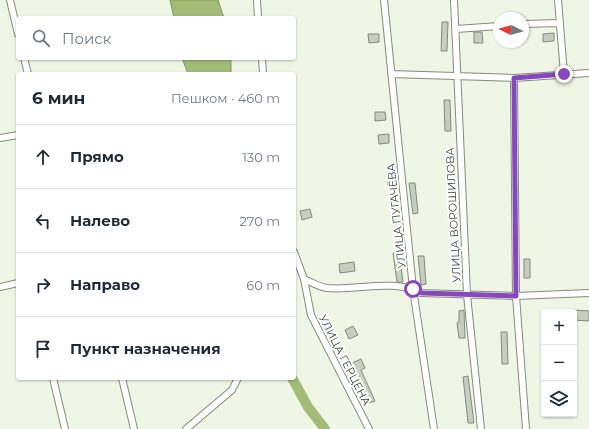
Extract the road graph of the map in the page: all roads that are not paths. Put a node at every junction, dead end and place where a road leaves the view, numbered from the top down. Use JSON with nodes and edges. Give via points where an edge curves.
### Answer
{"nodes":[{"id":1,"x":10,"y":0,"type":"edge"},
{"id":2,"x":257,"y":0,"type":"edge"},
{"id":3,"x":384,"y":0,"type":"edge"},
{"id":4,"x":454,"y":0,"type":"edge"},
{"id":5,"x":558,"y":0,"type":"edge"},
{"id":6,"x":258,"y":16,"type":"edge"},
{"id":7,"x":560,"y":23,"type":"junction"},
{"id":8,"x":529,"y":24,"type":"edge"},
{"id":9,"x":16,"y":26,"type":"edge"},
{"id":10,"x":493,"y":26,"type":"edge"},
{"id":11,"x":456,"y":29,"type":"junction"},
{"id":12,"x":24,"y":60,"type":"edge"},
{"id":13,"x":262,"y":60,"type":"edge"},
{"id":14,"x":28,"y":72,"type":"edge"},
{"id":15,"x":264,"y":72,"type":"edge"},
{"id":16,"x":589,"y":73,"type":"edge"},
{"id":17,"x":391,"y":74,"type":"junction"},
{"id":18,"x":564,"y":74,"type":"junction"},
{"id":19,"x":456,"y":76,"type":"junction"},
{"id":20,"x":514,"y":78,"type":"junction"},
{"id":21,"x":16,"y":135,"type":"edge"},
{"id":22,"x":0,"y":138,"type":"edge"},
{"id":23,"x":296,"y":257,"type":"edge"},
{"id":24,"x":304,"y":279,"type":"junction"},
{"id":25,"x":16,"y":283,"type":"edge"},
{"id":26,"x":0,"y":287,"type":"edge"},
{"id":27,"x":413,"y":289,"type":"junction"},
{"id":28,"x":589,"y":293,"type":"edge"},
{"id":29,"x":467,"y":295,"type":"junction"},
{"id":30,"x":516,"y":296,"type":"junction"},
{"id":31,"x":53,"y":380,"type":"edge"},
{"id":32,"x":122,"y":380,"type":"edge"},
{"id":33,"x":237,"y":380,"type":"edge"},
{"id":34,"x":65,"y":429,"type":"edge"},
{"id":35,"x":134,"y":429,"type":"edge"},
{"id":36,"x":186,"y":429,"type":"edge"},
{"id":37,"x":369,"y":429,"type":"edge"},
{"id":38,"x":434,"y":429,"type":"edge"},
{"id":39,"x":481,"y":429,"type":"edge"},
{"id":40,"x":526,"y":429,"type":"edge"}],
"edges":[{"from":1,"to":9,"type":"street"},
{"from":2,"to":6,"type":"street"},
{"from":3,"to":17,"type":"street","name":"УЛИЦА ПУГАЧЁВА"},
{"from":4,"to":11,"type":"street","name":"УЛИЦА ВОРОШИЛОВА"},
{"from":5,"to":7,"type":"street"},
{"from":7,"to":8,"type":"street"},
{"from":7,"to":18,"type":"street"},
{"from":10,"to":11,"type":"street"},
{"from":11,"to":19,"type":"street","name":"УЛИЦА ВОРОШИЛОВА"},
{"from":12,"to":14,"type":"street"},
{"from":13,"to":15,"type":"street"},
{"from":16,"to":18,"type":"street"},
{"from":17,"to":19,"type":"street"},
{"from":17,"to":27,"type":"street","name":"УЛИЦА ПУГАЧЁВА"},
{"from":18,"to":20,"type":"street"},
{"from":19,"to":20,"type":"street"},
{"from":19,"to":29,"type":"street","name":"УЛИЦА ВОРОШИЛОВА"},
{"from":20,"to":30,"type":"street"},
{"from":21,"to":22,"type":"street"},
{"from":23,"to":24,"type":"street","name":"УЛИЦА ГЕРЦЕНА"},
{"from":24,"to":27,"type":"street","via":[[326,288],[390,286]]},
{"from":24,"to":37,"type":"street","name":"УЛИЦА ГЕРЦЕНА","via":[[311,316]]},
{"from":25,"to":26,"type":"street"},
{"from":27,"to":29,"type":"street","via":[[422,293]]},
{"from":27,"to":38,"type":"street","name":"УЛИЦА ПУГАЧЁВА"},
{"from":28,"to":30,"type":"street"},
{"from":29,"to":30,"type":"street"},
{"from":29,"to":39,"type":"street","name":"УЛИЦА ВОРОШИЛОВА"},
{"from":30,"to":40,"type":"street"},
{"from":31,"to":34,"type":"street"},
{"from":32,"to":35,"type":"street"},
{"from":33,"to":36,"type":"street","via":[[232,390]]}]}
